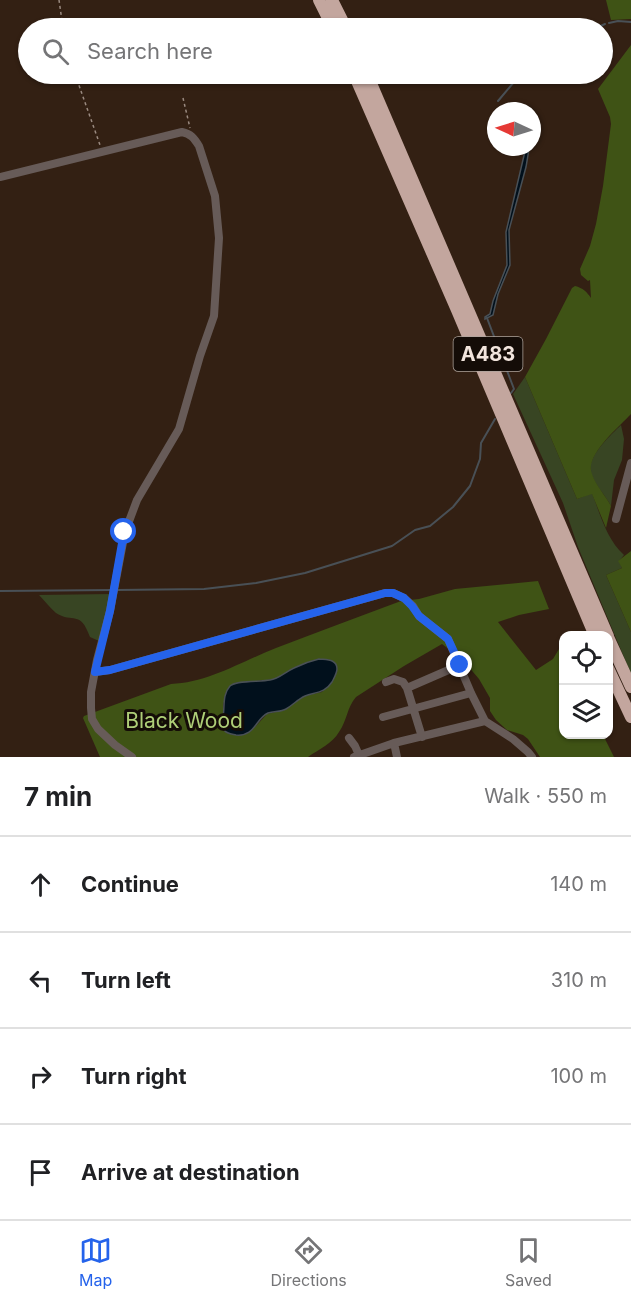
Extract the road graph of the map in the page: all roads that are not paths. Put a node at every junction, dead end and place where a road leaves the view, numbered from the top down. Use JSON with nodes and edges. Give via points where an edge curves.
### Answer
{"nodes":[{"id":1,"x":319,"y":0,"type":"edge"},
{"id":2,"x":332,"y":0,"type":"edge"},
{"id":3,"x":328,"y":18,"type":"edge"},
{"id":4,"x":341,"y":18,"type":"edge"},
{"id":5,"x":358,"y":84,"type":"edge"},
{"id":6,"x":371,"y":84,"type":"edge"},
{"id":7,"x":0,"y":177,"type":"edge"},
{"id":8,"x":631,"y":463,"type":"edge"},
{"id":9,"x":616,"y":519,"type":"dead end"},
{"id":10,"x":593,"y":631,"type":"edge"},
{"id":11,"x":606,"y":631,"type":"edge"},
{"id":12,"x":613,"y":647,"type":"edge"},
{"id":13,"x":460,"y":665,"type":"junction"},
{"id":14,"x":95,"y":672,"type":"junction"},
{"id":15,"x":613,"y":677,"type":"edge"},
{"id":16,"x":386,"y":682,"type":"dead end"},
{"id":17,"x":631,"y":687,"type":"edge"},
{"id":18,"x":407,"y":688,"type":"junction"},
{"id":19,"x":471,"y":693,"type":"junction"},
{"id":20,"x":413,"y":709,"type":"junction"},
{"id":21,"x":382,"y":717,"type":"dead end"},
{"id":22,"x":631,"y":717,"type":"edge"},
{"id":23,"x":484,"y":721,"type":"junction"},
{"id":24,"x":422,"y":736,"type":"junction"},
{"id":25,"x":349,"y":738,"type":"dead end"},
{"id":26,"x":394,"y":743,"type":"junction"},
{"id":27,"x":356,"y":756,"type":"edge"},
{"id":28,"x":132,"y":757,"type":"edge"},
{"id":29,"x":397,"y":757,"type":"edge"},
{"id":30,"x":532,"y":757,"type":"edge"}],
"edges":[{"from":1,"to":3,"type":"highway"},
{"from":2,"to":4,"type":"highway"},
{"from":5,"to":10,"type":"highway","number":"A483"},
{"from":6,"to":11,"type":"highway","number":"A483"},
{"from":7,"to":14,"type":"lane","via":[[182,132],[193,137],[199,147],[214,196],[219,238],[214,316],[179,429],[137,501],[124,532]]},
{"from":8,"to":9,"type":"lane"},
{"from":12,"to":17,"type":"highway","number":"A483"},
{"from":13,"to":14,"type":"lane","via":[[448,639],[404,598],[385,593]]},
{"from":13,"to":18,"type":"lane"},
{"from":13,"to":19,"type":"lane"},
{"from":14,"to":28,"type":"lane","via":[[92,719],[98,729]]},
{"from":15,"to":22,"type":"highway"},
{"from":16,"to":18,"type":"lane","via":[[400,680]]},
{"from":18,"to":20,"type":"lane"},
{"from":19,"to":20,"type":"lane"},
{"from":19,"to":23,"type":"lane"},
{"from":20,"to":21,"type":"lane"},
{"from":20,"to":24,"type":"lane"},
{"from":23,"to":24,"type":"lane"},
{"from":23,"to":30,"type":"lane"},
{"from":24,"to":26,"type":"lane"},
{"from":25,"to":27,"type":"lane"},
{"from":26,"to":27,"type":"lane"},
{"from":26,"to":29,"type":"lane"}]}
